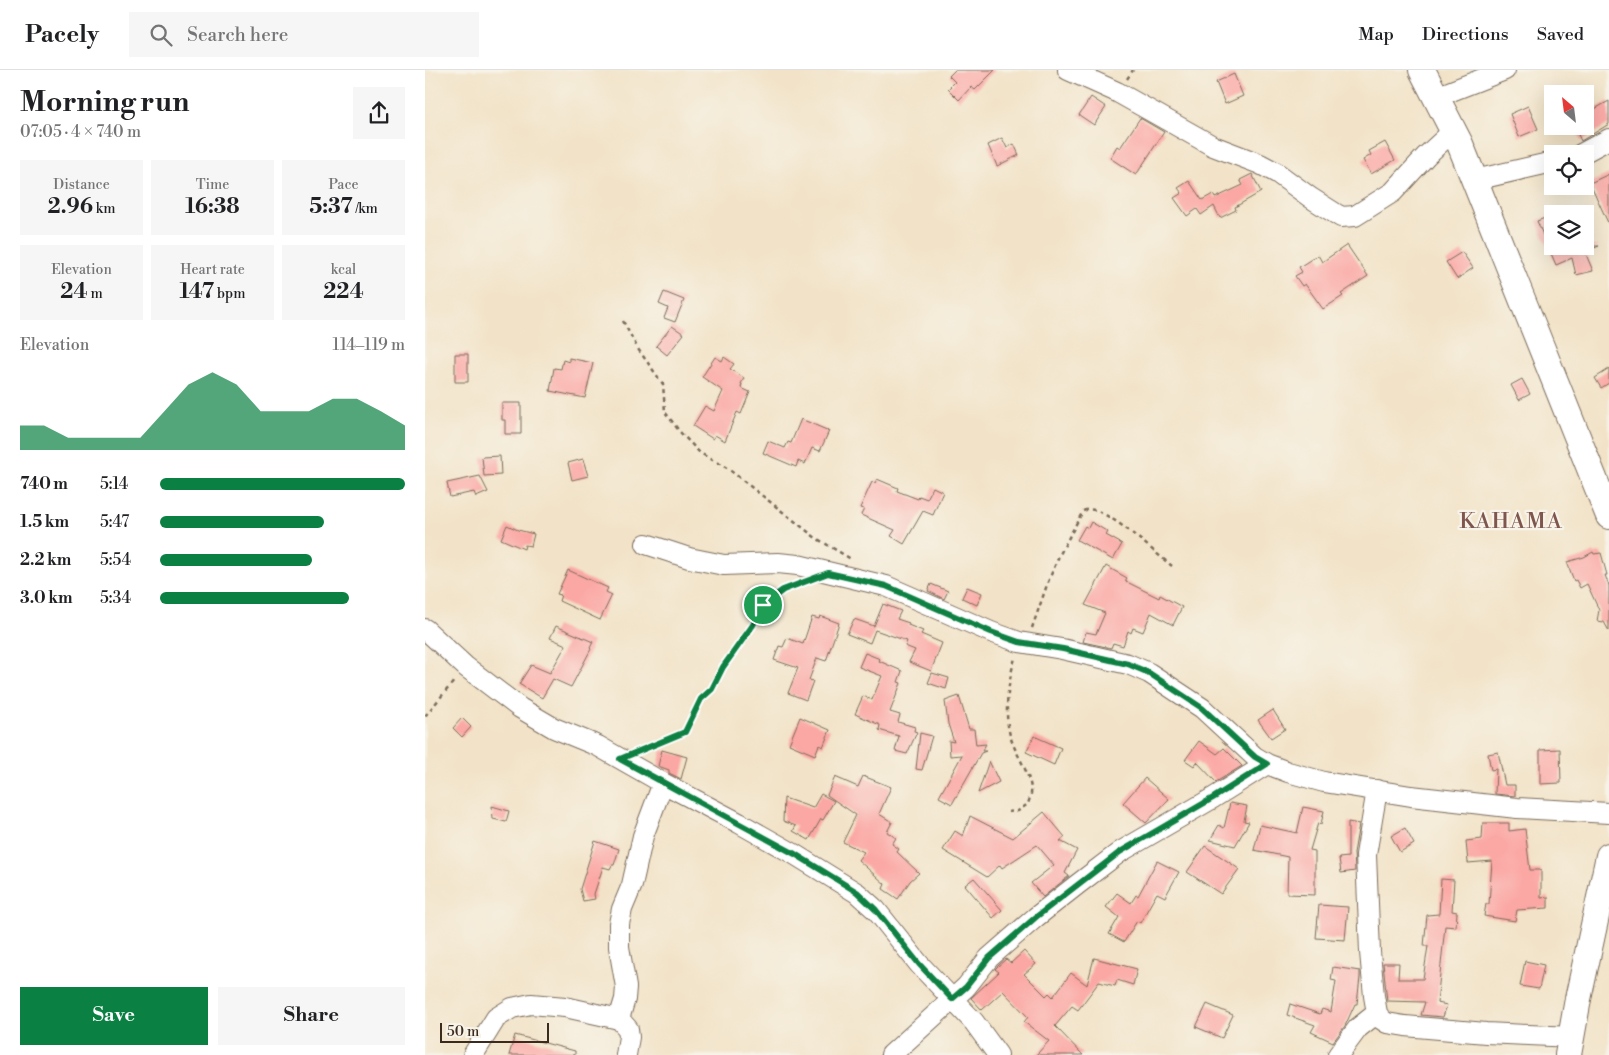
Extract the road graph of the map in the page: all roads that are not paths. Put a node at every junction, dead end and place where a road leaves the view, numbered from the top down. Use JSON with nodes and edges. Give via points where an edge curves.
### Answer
{"nodes":[{"id":1,"x":1068,"y":70,"type":"edge"},
{"id":2,"x":1422,"y":70,"type":"edge"},
{"id":3,"x":1505,"y":70,"type":"edge"},
{"id":4,"x":1436,"y":97,"type":"junction"},
{"id":5,"x":1453,"y":131,"type":"junction"},
{"id":6,"x":1609,"y":139,"type":"edge"},
{"id":7,"x":1594,"y":147,"type":"edge"},
{"id":8,"x":1544,"y":164,"type":"edge"},
{"id":9,"x":1475,"y":180,"type":"junction"},
{"id":10,"x":1609,"y":516,"type":"edge"},
{"id":11,"x":646,"y":544,"type":"dead end"},
{"id":12,"x":425,"y":629,"type":"edge"},
{"id":13,"x":1267,"y":764,"type":"junction"},
{"id":14,"x":663,"y":783,"type":"junction"},
{"id":15,"x":1377,"y":790,"type":"junction"},
{"id":16,"x":1609,"y":813,"type":"edge"},
{"id":17,"x":1609,"y":856,"type":"edge"},
{"id":18,"x":952,"y":999,"type":"junction"},
{"id":19,"x":1377,"y":1013,"type":"junction"},
{"id":20,"x":619,"y":1019,"type":"junction"},
{"id":21,"x":1570,"y":1046,"type":"edge"},
{"id":22,"x":473,"y":1055,"type":"edge"},
{"id":23,"x":626,"y":1055,"type":"edge"},
{"id":24,"x":891,"y":1055,"type":"edge"},
{"id":25,"x":997,"y":1055,"type":"edge"},
{"id":26,"x":1338,"y":1055,"type":"edge"}],
"edges":[{"from":1,"to":5,"type":"street","via":[[1117,92],[1213,146],[1277,173],[1341,216],[1355,216],[1393,192]]},
{"from":2,"to":4,"type":"main road"},
{"from":3,"to":4,"type":"street"},
{"from":4,"to":5,"type":"main road"},
{"from":5,"to":9,"type":"main road"},
{"from":6,"to":7,"type":"street"},
{"from":8,"to":9,"type":"street"},
{"from":9,"to":10,"type":"main road"},
{"from":11,"to":13,"type":"street","via":[[724,565],[798,565],[886,586],[991,632],[1022,642],[1128,664],[1149,673],[1202,708],[1255,757]]},
{"from":12,"to":14,"type":"street","via":[[466,668],[520,708],[553,728],[598,746]]},
{"from":13,"to":15,"type":"street","via":[[1324,782]]},
{"from":13,"to":18,"type":"street","via":[[1120,852],[996,952]]},
{"from":14,"to":18,"type":"street","via":[[795,854],[857,892]]},
{"from":14,"to":20,"type":"street","via":[[643,836],[619,924],[625,987]]},
{"from":15,"to":16,"type":"street","via":[[1517,808]]},
{"from":15,"to":19,"type":"street","via":[[1366,855]]},
{"from":17,"to":21,"type":"main road"},
{"from":18,"to":24,"type":"street"},
{"from":18,"to":25,"type":"street","via":[[974,1022]]},
{"from":19,"to":21,"type":"street","via":[[1387,1023]]},
{"from":19,"to":26,"type":"street","via":[[1358,1028]]},
{"from":20,"to":22,"type":"street","via":[[565,1006],[531,1004],[512,1008],[497,1018]]},
{"from":20,"to":23,"type":"street","via":[[628,1029]]}]}
